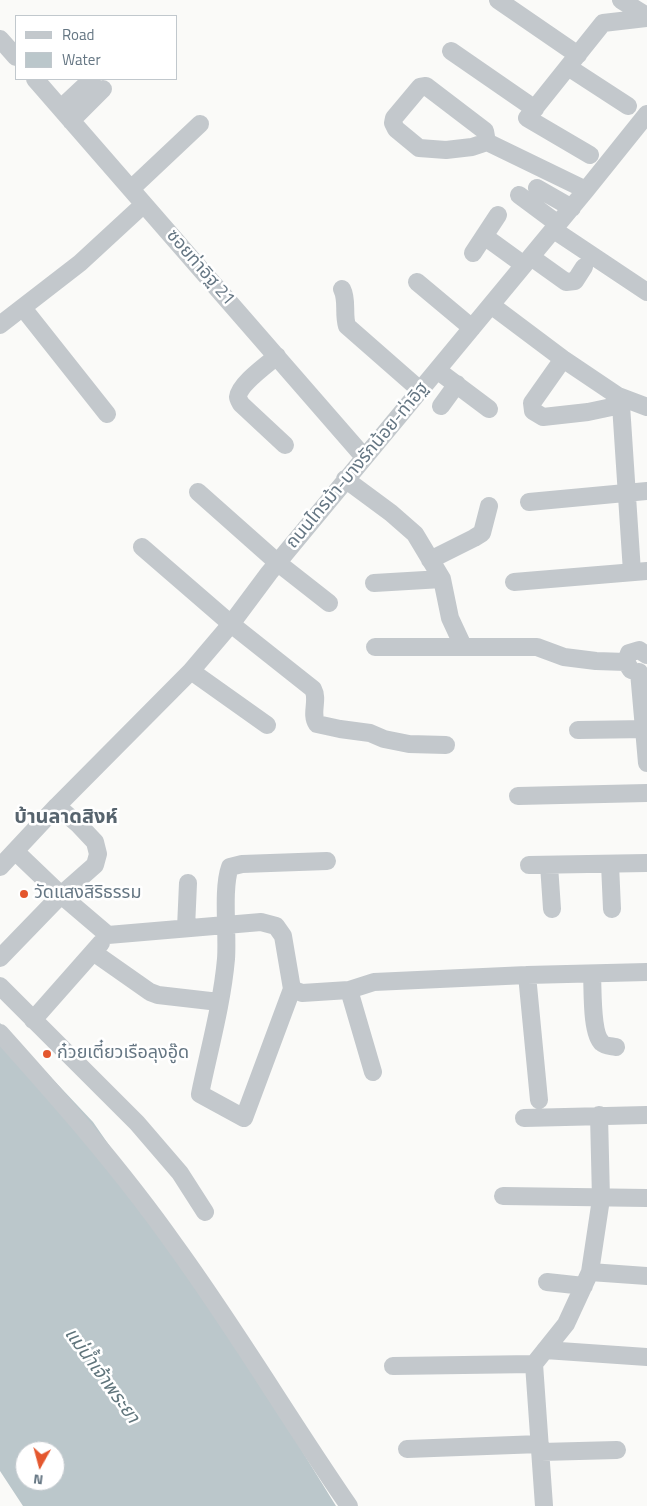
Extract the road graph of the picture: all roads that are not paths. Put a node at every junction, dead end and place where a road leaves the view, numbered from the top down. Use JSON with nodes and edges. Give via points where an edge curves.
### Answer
{"nodes":[{"id":1,"x":498,"y":0,"type":"edge"},
{"id":2,"x":622,"y":0,"type":"edge"},
{"id":3,"x":647,"y":17,"type":"edge"},
{"id":4,"x":0,"y":39,"type":"edge"},
{"id":5,"x":451,"y":52,"type":"dead end"},
{"id":6,"x":15,"y":56,"type":"edge"},
{"id":7,"x":573,"y":61,"type":"junction"},
{"id":8,"x":36,"y":80,"type":"edge"},
{"id":9,"x":98,"y":84,"type":"edge"},
{"id":10,"x":628,"y":106,"type":"dead end"},
{"id":11,"x":534,"y":109,"type":"junction"},
{"id":12,"x":66,"y":114,"type":"junction"},
{"id":13,"x":647,"y":114,"type":"edge"},
{"id":14,"x":200,"y":124,"type":"dead end"},
{"id":15,"x":487,"y":142,"type":"junction"},
{"id":16,"x":590,"y":155,"type":"dead end"},
{"id":17,"x":537,"y":188,"type":"dead end"},
{"id":18,"x":131,"y":189,"type":"junction"},
{"id":19,"x":586,"y":190,"type":"junction"},
{"id":20,"x":519,"y":195,"type":"dead end"},
{"id":21,"x":144,"y":204,"type":"junction"},
{"id":22,"x":572,"y":208,"type":"junction"},
{"id":23,"x":498,"y":215,"type":"dead end"},
{"id":24,"x":556,"y":227,"type":"junction"},
{"id":25,"x":484,"y":236,"type":"junction"},
{"id":26,"x":473,"y":253,"type":"dead end"},
{"id":27,"x":527,"y":262,"type":"junction"},
{"id":28,"x":584,"y":267,"type":"dead end"},
{"id":29,"x":417,"y":282,"type":"dead end"},
{"id":30,"x":342,"y":289,"type":"dead end"},
{"id":31,"x":647,"y":292,"type":"edge"},
{"id":32,"x":491,"y":305,"type":"junction"},
{"id":33,"x":23,"y":308,"type":"junction"},
{"id":34,"x":0,"y":325,"type":"edge"},
{"id":35,"x":472,"y":328,"type":"junction"},
{"id":36,"x":277,"y":356,"type":"junction"},
{"id":37,"x":563,"y":359,"type":"junction"},
{"id":38,"x":437,"y":370,"type":"junction"},
{"id":39,"x":457,"y":384,"type":"junction"},
{"id":40,"x":420,"y":390,"type":"junction"},
{"id":41,"x":620,"y":401,"type":"junction"},
{"id":42,"x":440,"y":406,"type":"dead end"},
{"id":43,"x":647,"y":407,"type":"edge"},
{"id":44,"x":489,"y":409,"type":"dead end"},
{"id":45,"x":107,"y":414,"type":"dead end"},
{"id":46,"x":285,"y":445,"type":"dead end"},
{"id":47,"x":364,"y":457,"type":"junction"},
{"id":48,"x":346,"y":480,"type":"junction"},
{"id":49,"x":198,"y":492,"type":"dead end"},
{"id":50,"x":647,"y":492,"type":"edge"},
{"id":51,"x":628,"y":493,"type":"junction"},
{"id":52,"x":529,"y":502,"type":"dead end"},
{"id":53,"x":489,"y":506,"type":"dead end"},
{"id":54,"x":142,"y":547,"type":"dead end"},
{"id":55,"x":430,"y":560,"type":"junction"},
{"id":56,"x":278,"y":562,"type":"junction"},
{"id":57,"x":639,"y":571,"type":"edge"},
{"id":58,"x":442,"y":579,"type":"junction"},
{"id":59,"x":514,"y":582,"type":"dead end"},
{"id":60,"x":374,"y":583,"type":"dead end"},
{"id":61,"x":328,"y":603,"type":"dead end"},
{"id":62,"x":231,"y":624,"type":"junction"},
{"id":63,"x":463,"y":646,"type":"junction"},
{"id":64,"x":375,"y":647,"type":"dead end"},
{"id":65,"x":647,"y":656,"type":"edge"},
{"id":66,"x":637,"y":667,"type":"edge"},
{"id":67,"x":191,"y":671,"type":"junction"},
{"id":68,"x":267,"y":725,"type":"dead end"},
{"id":69,"x":646,"y":729,"type":"edge"},
{"id":70,"x":578,"y":730,"type":"dead end"},
{"id":71,"x":446,"y":745,"type":"dead end"},
{"id":72,"x":647,"y":763,"type":"edge"},
{"id":73,"x":647,"y":793,"type":"edge"},
{"id":74,"x":518,"y":796,"type":"dead end"},
{"id":75,"x":57,"y":806,"type":"junction"},
{"id":76,"x":15,"y":851,"type":"junction"},
{"id":77,"x":327,"y":861,"type":"dead end"},
{"id":78,"x":647,"y":863,"type":"edge"},
{"id":79,"x":610,"y":864,"type":"junction"},
{"id":80,"x":528,"y":865,"type":"dead end"},
{"id":81,"x":549,"y":865,"type":"junction"},
{"id":82,"x":0,"y":867,"type":"edge"},
{"id":83,"x":188,"y":883,"type":"dead end"},
{"id":84,"x":61,"y":896,"type":"junction"},
{"id":85,"x":552,"y":909,"type":"dead end"},
{"id":86,"x":612,"y":909,"type":"dead end"},
{"id":87,"x":226,"y":925,"type":"junction"},
{"id":88,"x":186,"y":928,"type":"junction"},
{"id":89,"x":108,"y":935,"type":"junction"},
{"id":90,"x":93,"y":952,"type":"junction"},
{"id":91,"x":0,"y":958,"type":"edge"},
{"id":92,"x":647,"y":972,"type":"edge"},
{"id":93,"x":592,"y":974,"type":"junction"},
{"id":94,"x":527,"y":975,"type":"junction"},
{"id":95,"x":0,"y":986,"type":"edge"},
{"id":96,"x":292,"y":989,"type":"junction"},
{"id":97,"x":349,"y":990,"type":"junction"},
{"id":98,"x":219,"y":1002,"type":"junction"},
{"id":99,"x":33,"y":1020,"type":"junction"},
{"id":100,"x":0,"y":1033,"type":"edge"},
{"id":101,"x":616,"y":1047,"type":"dead end"},
{"id":102,"x":373,"y":1072,"type":"dead end"},
{"id":103,"x":539,"y":1100,"type":"dead end"},
{"id":104,"x":599,"y":1115,"type":"junction"},
{"id":105,"x":647,"y":1115,"type":"edge"},
{"id":106,"x":524,"y":1118,"type":"dead end"},
{"id":107,"x":503,"y":1196,"type":"dead end"},
{"id":108,"x":647,"y":1198,"type":"edge"},
{"id":109,"x":601,"y":1199,"type":"junction"},
{"id":110,"x":205,"y":1212,"type":"dead end"},
{"id":111,"x":647,"y":1276,"type":"edge"},
{"id":112,"x":587,"y":1279,"type":"junction"},
{"id":113,"x":547,"y":1282,"type":"dead end"},
{"id":114,"x":545,"y":1350,"type":"junction"},
{"id":115,"x":647,"y":1357,"type":"edge"},
{"id":116,"x":534,"y":1364,"type":"junction"},
{"id":117,"x":393,"y":1366,"type":"dead end"},
{"id":118,"x":540,"y":1448,"type":"junction"},
{"id":119,"x":406,"y":1449,"type":"dead end"},
{"id":120,"x":617,"y":1450,"type":"dead end"},
{"id":121,"x":349,"y":1506,"type":"edge"},
{"id":122,"x":544,"y":1506,"type":"edge"}],
"edges":[{"from":1,"to":7,"type":"street"},
{"from":2,"to":3,"type":"street"},
{"from":3,"to":7,"type":"street","via":[[603,23]]},
{"from":4,"to":6,"type":"street"},
{"from":5,"to":11,"type":"street"},
{"from":7,"to":10,"type":"street"},
{"from":7,"to":11,"type":"street"},
{"from":8,"to":12,"type":"street","name":"ซอยท่าอิฐ 21"},
{"from":9,"to":12,"type":"street"},
{"from":11,"to":16,"type":"street","via":[[528,118]]},
{"from":12,"to":18,"type":"street","name":"ซอยท่าอิฐ 21"},
{"from":13,"to":19,"type":"street","name":"ถนนไทรม้า-บางรักน้อย-ท่าอิฐ"},
{"from":14,"to":18,"type":"street"},
{"from":15,"to":15,"type":"street","via":[[446,150],[419,148],[396,129],[394,118],[420,87],[426,86],[485,131]]},
{"from":15,"to":19,"type":"street"},
{"from":17,"to":22,"type":"street"},
{"from":18,"to":21,"type":"street","name":"ซอยท่าอิฐ 21"},
{"from":19,"to":22,"type":"street","name":"ถนนไทรม้า-บางรักน้อย-ท่าอิฐ"},
{"from":20,"to":24,"type":"street"},
{"from":21,"to":33,"type":"street","via":[[80,263]]},
{"from":21,"to":36,"type":"street","name":"ซอยท่าอิฐ 21"},
{"from":22,"to":24,"type":"street","name":"ถนนไทรม้า-บางรักน้อย-ท่าอิฐ"},
{"from":23,"to":25,"type":"street"},
{"from":24,"to":27,"type":"street","name":"ถนนไทรม้า-บางรักน้อย-ท่าอิฐ"},
{"from":24,"to":31,"type":"street"},
{"from":25,"to":26,"type":"street"},
{"from":25,"to":27,"type":"street"},
{"from":27,"to":28,"type":"street","via":[[566,282],[574,281]]},
{"from":27,"to":32,"type":"street","name":"ถนนไทรม้า-บางรักน้อย-ท่าอิฐ"},
{"from":29,"to":35,"type":"street"},
{"from":30,"to":40,"type":"street","via":[[346,298],[344,316],[347,326]]},
{"from":32,"to":35,"type":"street","name":"ถนนไทรม้า-บางรักน้อย-ท่าอิฐ"},
{"from":32,"to":37,"type":"street"},
{"from":33,"to":34,"type":"street"},
{"from":33,"to":45,"type":"street"},
{"from":35,"to":38,"type":"street","name":"ถนนไทรม้า-บางรักน้อย-ท่าอิฐ"},
{"from":36,"to":46,"type":"street","via":[[252,376],[238,397],[241,404]]},
{"from":36,"to":47,"type":"street","name":"ซอยท่าอิฐ 21"},
{"from":37,"to":41,"type":"street"},
{"from":37,"to":41,"type":"street","via":[[532,403],[534,410],[543,417],[588,412]]},
{"from":38,"to":39,"type":"street"},
{"from":38,"to":40,"type":"street","name":"ถนนไทรม้า-บางรักน้อย-ท่าอิฐ"},
{"from":39,"to":42,"type":"street"},
{"from":39,"to":44,"type":"street"},
{"from":40,"to":47,"type":"street","name":"ถนนไทรม้า-บางรักน้อย-ท่าอิฐ"},
{"from":41,"to":43,"type":"street"},
{"from":41,"to":51,"type":"street"},
{"from":47,"to":48,"type":"street","name":"ถนนไทรม้า-บางรักน้อย-ท่าอิฐ"},
{"from":48,"to":55,"type":"street","via":[[415,534]]},
{"from":48,"to":56,"type":"street","name":"ถนนไทรม้า-บางรักน้อย-ท่าอิฐ"},
{"from":49,"to":56,"type":"street"},
{"from":50,"to":51,"type":"street"},
{"from":51,"to":52,"type":"street"},
{"from":51,"to":57,"type":"street"},
{"from":53,"to":55,"type":"street","via":[[482,533]]},
{"from":54,"to":62,"type":"street"},
{"from":55,"to":58,"type":"street"},
{"from":56,"to":61,"type":"street"},
{"from":56,"to":62,"type":"street","name":"ถนนไทรม้า-บางรักน้อย-ท่าอิฐ"},
{"from":57,"to":59,"type":"street"},
{"from":58,"to":60,"type":"street"},
{"from":58,"to":63,"type":"street","via":[[450,618]]},
{"from":62,"to":67,"type":"street","name":"ถนนไทรม้า-บางรักน้อย-ท่าอิฐ"},
{"from":62,"to":71,"type":"street","via":[[313,689],[317,724],[409,744]]},
{"from":63,"to":64,"type":"street"},
{"from":63,"to":66,"type":"street","via":[[537,647],[564,657]]},
{"from":65,"to":66,"type":"street","via":[[642,651],[629,653]]},
{"from":66,"to":69,"type":"street"},
{"from":67,"to":68,"type":"street"},
{"from":67,"to":75,"type":"street","name":"ถนนไทรม้า-บางรักน้อย-ท่าอิฐ"},
{"from":69,"to":70,"type":"street"},
{"from":69,"to":72,"type":"street"},
{"from":73,"to":74,"type":"street"},
{"from":75,"to":76,"type":"street","name":"ถนนไทรม้า-บางรักน้อย-ท่าอิฐ"},
{"from":75,"to":84,"type":"street","via":[[95,842],[98,854],[95,865]]},
{"from":76,"to":82,"type":"street","name":"ถนนไทรม้า-บางรักน้อย-ท่าอิฐ"},
{"from":76,"to":84,"type":"street"},
{"from":77,"to":87,"type":"street","via":[[230,867]]},
{"from":78,"to":79,"type":"street"},
{"from":79,"to":81,"type":"street"},
{"from":79,"to":86,"type":"street"},
{"from":80,"to":81,"type":"street"},
{"from":81,"to":85,"type":"street"},
{"from":83,"to":88,"type":"street"},
{"from":84,"to":89,"type":"street"},
{"from":84,"to":91,"type":"street"},
{"from":87,"to":88,"type":"street"},
{"from":87,"to":96,"type":"street","via":[[261,922],[276,926],[283,936]]},
{"from":87,"to":98,"type":"street","via":[[226,959]]},
{"from":88,"to":89,"type":"street"},
{"from":89,"to":90,"type":"street"},
{"from":90,"to":98,"type":"street","via":[[150,992]]},
{"from":90,"to":99,"type":"street"},
{"from":92,"to":93,"type":"street"},
{"from":93,"to":94,"type":"street"},
{"from":93,"to":101,"type":"street","via":[[598,1038],[604,1044]]},
{"from":94,"to":97,"type":"street","via":[[374,982]]},
{"from":94,"to":103,"type":"street"},
{"from":95,"to":99,"type":"street"},
{"from":96,"to":97,"type":"street","via":[[302,993]]},
{"from":96,"to":98,"type":"street","via":[[244,1118],[200,1094]]},
{"from":97,"to":102,"type":"street"},
{"from":99,"to":110,"type":"street","via":[[137,1123],[180,1173]]},
{"from":100,"to":121,"type":"street","via":[[127,1180],[210,1296]]},
{"from":104,"to":105,"type":"street"},
{"from":104,"to":106,"type":"street"},
{"from":104,"to":109,"type":"street"},
{"from":107,"to":109,"type":"street"},
{"from":108,"to":109,"type":"street"},
{"from":109,"to":112,"type":"street"},
{"from":111,"to":112,"type":"street"},
{"from":112,"to":113,"type":"street"},
{"from":112,"to":114,"type":"street","via":[[566,1324]]},
{"from":114,"to":115,"type":"street"},
{"from":114,"to":116,"type":"street"},
{"from":116,"to":117,"type":"street"},
{"from":116,"to":118,"type":"street"},
{"from":118,"to":119,"type":"street"},
{"from":118,"to":120,"type":"street"},
{"from":118,"to":122,"type":"street"}]}
